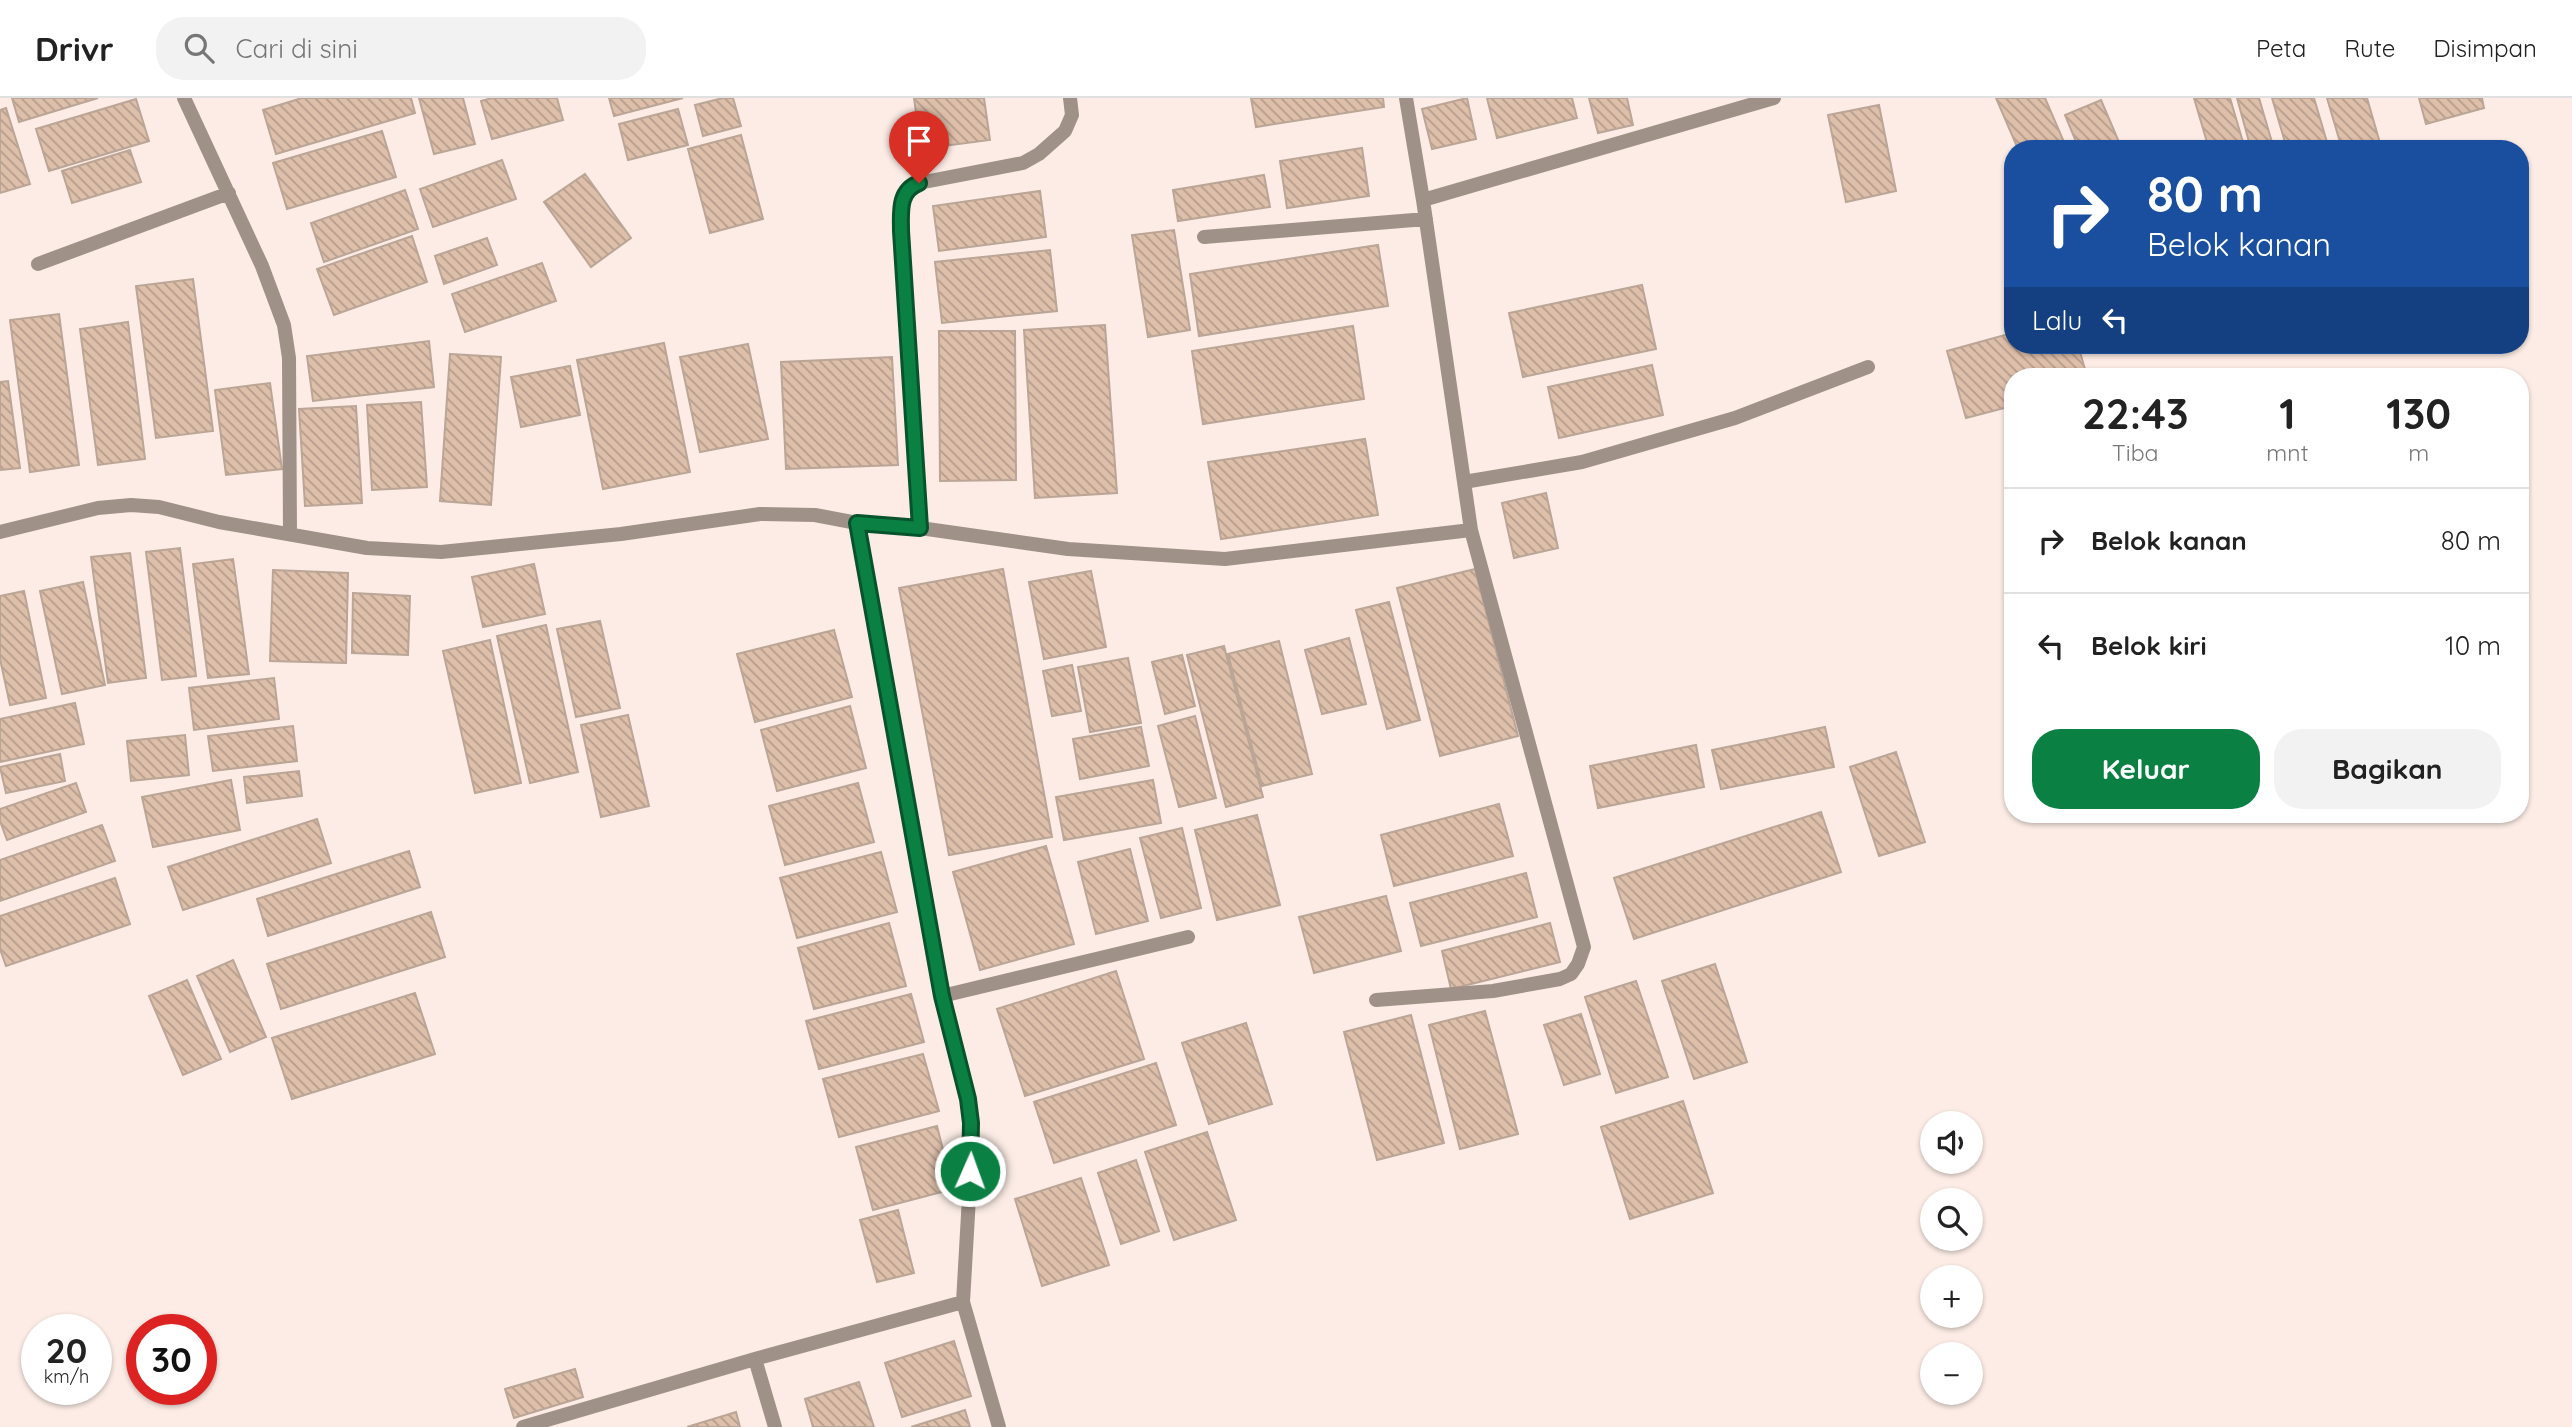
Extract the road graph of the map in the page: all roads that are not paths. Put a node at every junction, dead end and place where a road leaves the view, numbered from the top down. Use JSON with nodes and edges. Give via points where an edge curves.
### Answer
{"nodes":[{"id":1,"x":184,"y":98,"type":"edge"},
{"id":2,"x":1070,"y":98,"type":"edge"},
{"id":3,"x":1406,"y":98,"type":"edge"},
{"id":4,"x":1774,"y":98,"type":"edge"},
{"id":5,"x":229,"y":192,"type":"junction"},
{"id":6,"x":1423,"y":200,"type":"junction"},
{"id":7,"x":1426,"y":219,"type":"junction"},
{"id":8,"x":1204,"y":237,"type":"dead end"},
{"id":9,"x":38,"y":264,"type":"dead end"},
{"id":10,"x":1868,"y":367,"type":"dead end"},
{"id":11,"x":1464,"y":482,"type":"junction"},
{"id":12,"x":857,"y":523,"type":"junction"},
{"id":13,"x":920,"y":528,"type":"junction"},
{"id":14,"x":1471,"y":530,"type":"junction"},
{"id":15,"x":0,"y":532,"type":"edge"},
{"id":16,"x":290,"y":534,"type":"junction"},
{"id":17,"x":1188,"y":937,"type":"dead end"},
{"id":18,"x":942,"y":996,"type":"junction"},
{"id":19,"x":1376,"y":1000,"type":"dead end"},
{"id":20,"x":963,"y":1302,"type":"junction"},
{"id":21,"x":755,"y":1359,"type":"junction"},
{"id":22,"x":564,"y":1421,"type":"edge"},
{"id":23,"x":523,"y":1427,"type":"edge"},
{"id":24,"x":775,"y":1427,"type":"edge"},
{"id":25,"x":999,"y":1427,"type":"edge"}],
"edges":[{"from":1,"to":5,"type":"street"},
{"from":2,"to":13,"type":"street","via":[[1072,115],[1065,131],[1039,155],[1023,163],[919,183],[905,193],[901,231]]},
{"from":3,"to":6,"type":"street"},
{"from":4,"to":6,"type":"street"},
{"from":5,"to":9,"type":"street"},
{"from":5,"to":16,"type":"street","via":[[285,325]]},
{"from":6,"to":7,"type":"street"},
{"from":7,"to":8,"type":"street"},
{"from":7,"to":11,"type":"street"},
{"from":10,"to":11,"type":"street","via":[[1735,418],[1582,462]]},
{"from":11,"to":14,"type":"street"},
{"from":12,"to":13,"type":"street"},
{"from":12,"to":16,"type":"street","via":[[815,514],[760,514],[441,552],[367,548]]},
{"from":12,"to":18,"type":"street"},
{"from":13,"to":14,"type":"street","via":[[1068,549],[1225,559]]},
{"from":14,"to":19,"type":"street","via":[[1584,947],[1571,974],[1560,979]]},
{"from":15,"to":16,"type":"street","via":[[98,508],[131,505]]},
{"from":17,"to":18,"type":"street"},
{"from":18,"to":20,"type":"street","via":[[971,1123]]},
{"from":20,"to":21,"type":"street"},
{"from":20,"to":25,"type":"street"},
{"from":21,"to":22,"type":"street"},
{"from":21,"to":24,"type":"street"},
{"from":22,"to":23,"type":"street"}]}
